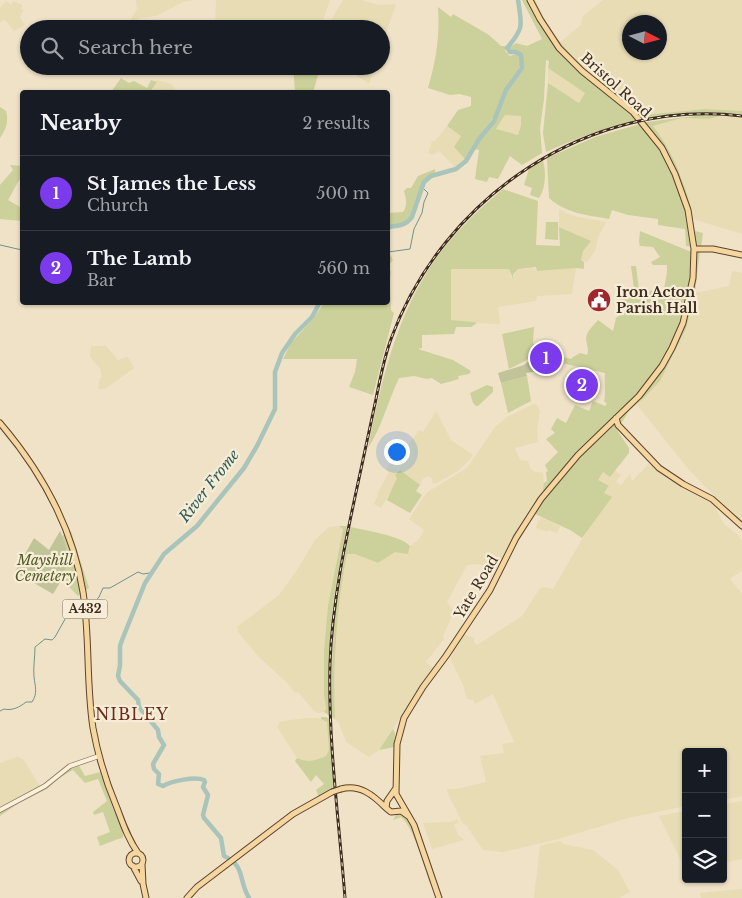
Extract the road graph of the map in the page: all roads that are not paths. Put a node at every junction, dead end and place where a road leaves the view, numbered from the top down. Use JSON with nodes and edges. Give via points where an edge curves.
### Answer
{"nodes":[{"id":1,"x":530,"y":0,"type":"edge"},
{"id":2,"x":694,"y":249,"type":"junction"},
{"id":3,"x":742,"y":255,"type":"edge"},
{"id":4,"x":616,"y":418,"type":"junction"},
{"id":5,"x":0,"y":423,"type":"edge"},
{"id":6,"x":742,"y":526,"type":"edge"},
{"id":7,"x":98,"y":756,"type":"junction"},
{"id":8,"x":396,"y":787,"type":"junction"},
{"id":9,"x":378,"y":799,"type":"junction"},
{"id":10,"x":388,"y":800,"type":"junction"},
{"id":11,"x":399,"y":801,"type":"junction"},
{"id":12,"x":386,"y":808,"type":"junction"},
{"id":13,"x":0,"y":810,"type":"edge"},
{"id":14,"x":397,"y":811,"type":"junction"},
{"id":15,"x":410,"y":818,"type":"junction"},
{"id":16,"x":128,"y":838,"type":"junction"},
{"id":17,"x":138,"y":853,"type":"junction"},
{"id":18,"x":129,"y":857,"type":"junction"},
{"id":19,"x":142,"y":863,"type":"junction"},
{"id":20,"x":133,"y":866,"type":"junction"},
{"id":21,"x":143,"y":884,"type":"junction"},
{"id":22,"x":146,"y":898,"type":"edge"},
{"id":23,"x":188,"y":898,"type":"edge"},
{"id":24,"x":440,"y":898,"type":"edge"}],
"edges":[{"from":1,"to":2,"type":"main road","name":"Bristol Road","via":[[559,48],[633,112],[662,148],[682,192]]},
{"from":2,"to":3,"type":"main road"},
{"from":2,"to":4,"type":"main road","name":"Bristol Road","via":[[688,304],[672,348],[649,384]]},
{"from":4,"to":6,"type":"main road","via":[[618,425],[655,464],[712,499]]},
{"from":4,"to":8,"type":"main road","name":"Yate Road","via":[[541,498],[490,590],[407,711],[397,744]]},
{"from":5,"to":7,"type":"main road","number":"A432","via":[[41,478],[72,546],[83,590],[91,715]]},
{"from":7,"to":13,"type":"street","via":[[70,766],[45,786]]},
{"from":7,"to":16,"type":"main road","number":"A432"},
{"from":8,"to":10,"type":"main road"},
{"from":8,"to":11,"type":"main road","name":"Yate Road"},
{"from":9,"to":10,"type":"main road"},
{"from":9,"to":12,"type":"main road"},
{"from":9,"to":23,"type":"main road","bridge":true,"via":[[359,789],[332,792],[293,814],[197,887]]},
{"from":10,"to":11,"type":"main road"},
{"from":10,"to":12,"type":"main road"},
{"from":11,"to":14,"type":"main road"},
{"from":11,"to":15,"type":"main road"},
{"from":12,"to":14,"type":"main road","via":[[391,812]]},
{"from":14,"to":15,"type":"main road"},
{"from":15,"to":24,"type":"main road"},
{"from":16,"to":17,"type":"main road","number":"A432"},
{"from":16,"to":18,"type":"main road","number":"A432"},
{"from":17,"to":18,"type":"main road"},
{"from":17,"to":19,"type":"main road","via":[[142,856]]},
{"from":18,"to":20,"type":"main road"},
{"from":19,"to":20,"type":"main road"},
{"from":19,"to":21,"type":"main road"},
{"from":20,"to":21,"type":"main road"},
{"from":21,"to":22,"type":"main road"}]}
